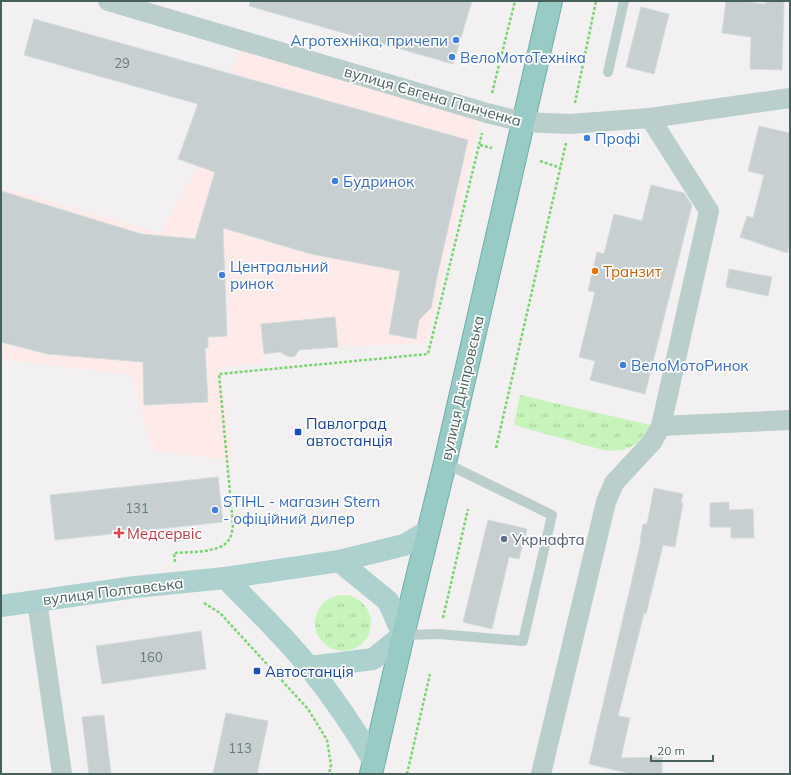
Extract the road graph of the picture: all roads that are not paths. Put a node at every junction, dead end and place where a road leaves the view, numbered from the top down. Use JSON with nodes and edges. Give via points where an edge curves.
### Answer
{"nodes":[{"id":1,"x":108,"y":1,"type":"edge"},
{"id":2,"x":551,"y":1,"type":"edge"},
{"id":3,"x":624,"y":1,"type":"edge"},
{"id":4,"x":608,"y":72,"type":"dead end"},
{"id":5,"x":790,"y":98,"type":"edge"},
{"id":6,"x":650,"y":118,"type":"junction"},
{"id":7,"x":523,"y":122,"type":"junction"},
{"id":8,"x":790,"y":420,"type":"edge"},
{"id":9,"x":661,"y":426,"type":"junction"},
{"id":10,"x":445,"y":463,"type":"junction"},
{"id":11,"x":428,"y":531,"type":"junction"},
{"id":12,"x":339,"y":561,"type":"junction"},
{"id":13,"x":225,"y":578,"type":"junction"},
{"id":14,"x":37,"y":601,"type":"junction"},
{"id":15,"x":1,"y":606,"type":"edge"},
{"id":16,"x":403,"y":634,"type":"junction"},
{"id":17,"x":310,"y":667,"type":"junction"},
{"id":18,"x":372,"y":768,"type":"edge"},
{"id":19,"x":62,"y":774,"type":"edge"},
{"id":20,"x":541,"y":774,"type":"edge"}],
"edges":[{"from":1,"to":7,"type":"street","name":"вулиця Євгена Панченка"},
{"from":2,"to":7,"type":"highway","name":"вулиця Дніпровська"},
{"from":3,"to":4,"type":"lane"},
{"from":5,"to":6,"type":"street","name":"вулиця Євгена Панченка"},
{"from":6,"to":7,"type":"street","name":"вулиця Євгена Панченка","via":[[570,124]]},
{"from":6,"to":9,"type":"street","via":[[709,211]]},
{"from":7,"to":10,"type":"highway","name":"вулиця Дніпровська"},
{"from":8,"to":9,"type":"street"},
{"from":9,"to":20,"type":"street","via":[[652,442],[614,483],[606,502]]},
{"from":10,"to":11,"type":"highway","name":"вулиця Дніпровська"},
{"from":10,"to":16,"type":"lane","via":[[552,515],[522,641],[439,634]]},
{"from":11,"to":12,"type":"main road","name":"вулиця Полтавська","via":[[404,545]]},
{"from":11,"to":16,"type":"highway","name":"вулиця Дніпровська"},
{"from":12,"to":13,"type":"main road","name":"вулиця Полтавська"},
{"from":12,"to":16,"type":"main road","via":[[388,601]]},
{"from":13,"to":14,"type":"main road","name":"вулиця Полтавська"},
{"from":13,"to":17,"type":"main road","via":[[276,628]]},
{"from":14,"to":15,"type":"main road","name":"вулиця Полтавська"},
{"from":14,"to":19,"type":"street"},
{"from":16,"to":17,"type":"main road","via":[[373,659]]},
{"from":16,"to":18,"type":"highway","name":"вулиця Дніпровська"},
{"from":17,"to":18,"type":"main road","via":[[353,726]]}]}
